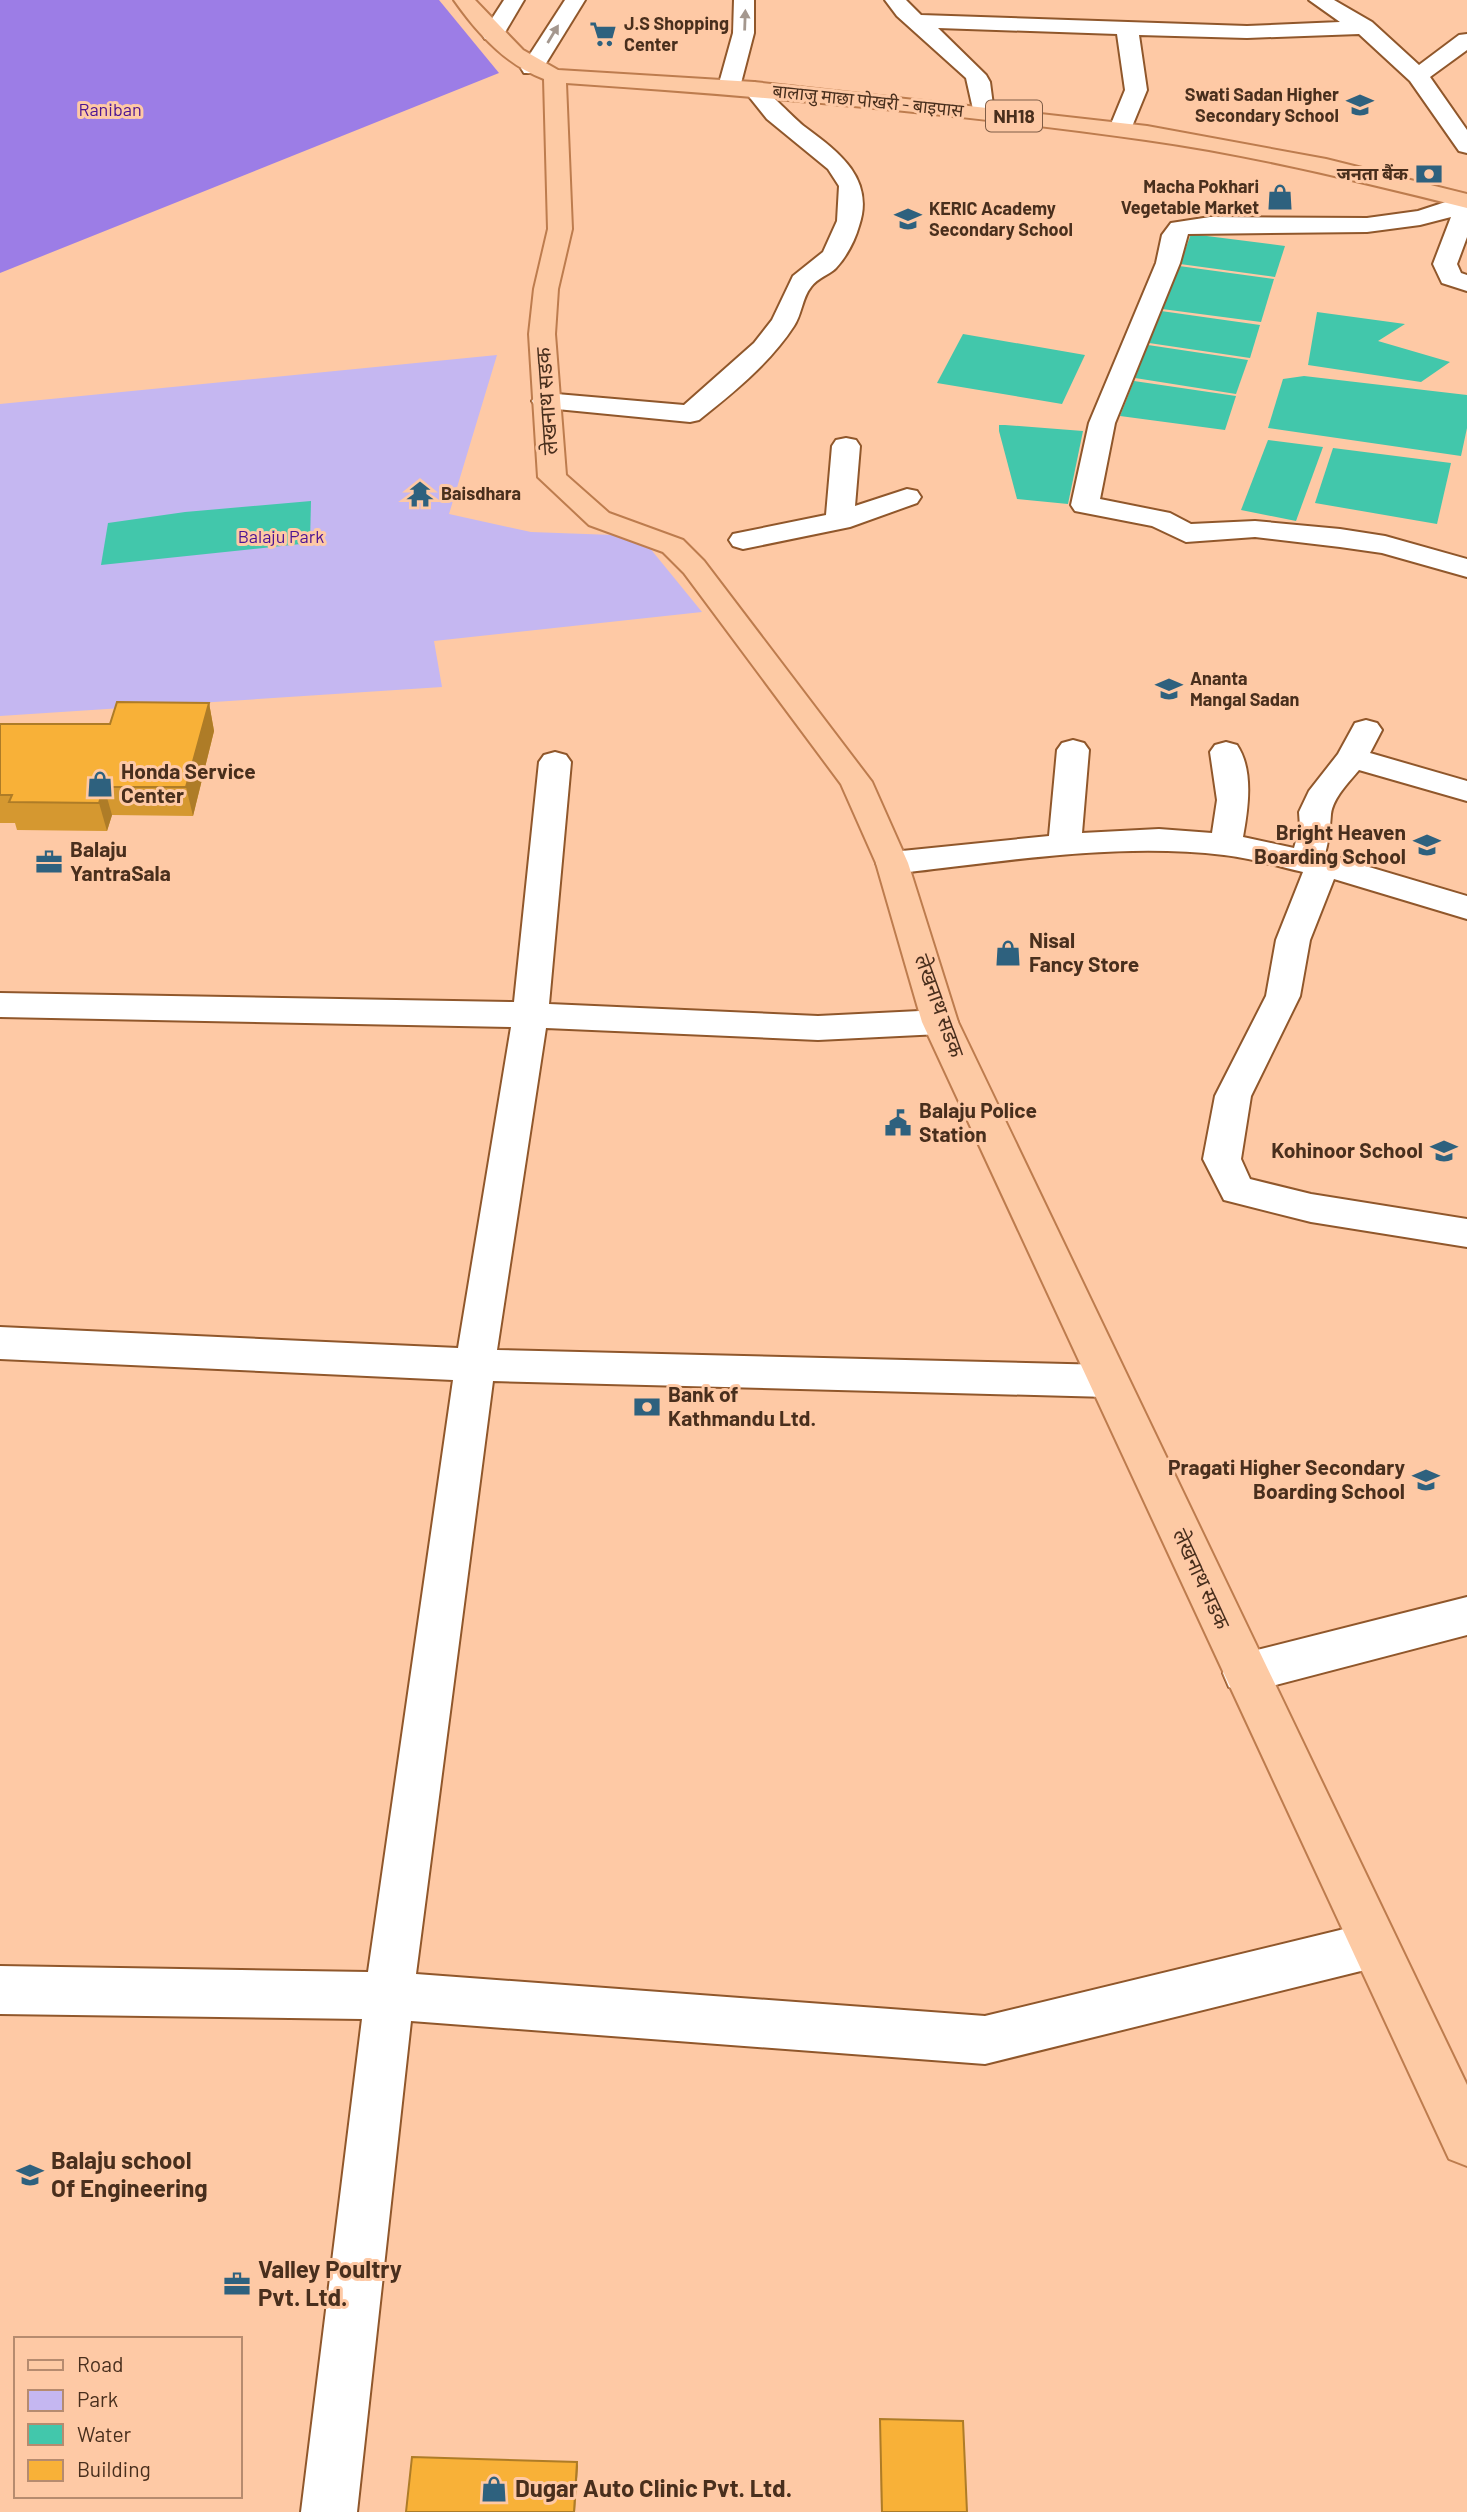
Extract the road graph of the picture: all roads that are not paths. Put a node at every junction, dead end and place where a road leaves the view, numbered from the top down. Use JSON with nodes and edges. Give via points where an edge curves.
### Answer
{"nodes":[{"id":1,"x":464,"y":0,"type":"edge"},
{"id":2,"x":514,"y":0,"type":"edge"},
{"id":3,"x":575,"y":0,"type":"edge"},
{"id":4,"x":744,"y":0,"type":"edge"},
{"id":5,"x":895,"y":0,"type":"edge"},
{"id":6,"x":1319,"y":0,"type":"edge"},
{"id":7,"x":917,"y":21,"type":"junction"},
{"id":8,"x":1364,"y":27,"type":"junction"},
{"id":9,"x":1127,"y":29,"type":"junction"},
{"id":10,"x":493,"y":34,"type":"junction"},
{"id":11,"x":1467,"y":40,"type":"edge"},
{"id":12,"x":543,"y":72,"type":"junction"},
{"id":13,"x":1418,"y":76,"type":"junction"},
{"id":14,"x":729,"y":87,"type":"junction"},
{"id":15,"x":754,"y":89,"type":"junction"},
{"id":16,"x":983,"y":113,"type":"junction"},
{"id":17,"x":1120,"y":129,"type":"junction"},
{"id":18,"x":1467,"y":146,"type":"edge"},
{"id":19,"x":1467,"y":202,"type":"edge"},
{"id":20,"x":1467,"y":284,"type":"edge"},
{"id":21,"x":545,"y":401,"type":"junction"},
{"id":22,"x":846,"y":446,"type":"dead end"},
{"id":23,"x":907,"y":497,"type":"dead end"},
{"id":24,"x":840,"y":522,"type":"junction"},
{"id":25,"x":743,"y":540,"type":"dead end"},
{"id":26,"x":1467,"y":569,"type":"edge"},
{"id":27,"x":1073,"y":750,"type":"dead end"},
{"id":28,"x":1226,"y":752,"type":"dead end"},
{"id":29,"x":555,"y":762,"type":"dead end"},
{"id":30,"x":1466,"y":791,"type":"edge"},
{"id":31,"x":1226,"y":844,"type":"junction"},
{"id":32,"x":1065,"y":845,"type":"junction"},
{"id":33,"x":892,"y":863,"type":"junction"},
{"id":34,"x":1315,"y":863,"type":"junction"},
{"id":35,"x":1467,"y":908,"type":"edge"},
{"id":36,"x":0,"y":1005,"type":"edge"},
{"id":37,"x":530,"y":1017,"type":"junction"},
{"id":38,"x":940,"y":1022,"type":"junction"},
{"id":39,"x":1467,"y":1233,"type":"edge"},
{"id":40,"x":0,"y":1343,"type":"edge"},
{"id":41,"x":475,"y":1365,"type":"junction"},
{"id":42,"x":1108,"y":1381,"type":"junction"},
{"id":43,"x":1467,"y":1616,"type":"edge"},
{"id":44,"x":1245,"y":1673,"type":"junction"},
{"id":45,"x":1373,"y":1945,"type":"junction"},
{"id":46,"x":0,"y":1990,"type":"edge"},
{"id":47,"x":389,"y":1996,"type":"junction"},
{"id":48,"x":1467,"y":2141,"type":"edge"},
{"id":49,"x":329,"y":2512,"type":"edge"}],
"edges":[{"from":1,"to":10,"type":"main road"},
{"from":2,"to":10,"type":"street"},
{"from":12,"to":3,"type":"street","one_way":true},
{"from":14,"to":4,"type":"street","one_way":true,"via":[[743,37]]},
{"from":5,"to":7,"type":"street"},
{"from":6,"to":8,"type":"street"},
{"from":7,"to":9,"type":"street"},
{"from":7,"to":16,"type":"street","via":[[975,75]]},
{"from":8,"to":9,"type":"street","via":[[1247,32]]},
{"from":8,"to":13,"type":"street"},
{"from":9,"to":17,"type":"street","via":[[1136,90]]},
{"from":10,"to":12,"type":"main road"},
{"from":11,"to":13,"type":"street"},
{"from":12,"to":14,"type":"main road","name":"बालाजु माछा पोखरी - बाइपास","number":"NH18"},
{"from":12,"to":21,"type":"main road","name":"लेखनाथ सडक","via":[[561,213],[542,334]]},
{"from":13,"to":18,"type":"street"},
{"from":14,"to":15,"type":"main road","name":"बालाजु माछा पोखरी - बाइपास","number":"NH18"},
{"from":15,"to":16,"type":"main road","name":"बालाजु माछा पोखरी - बाइपास","number":"NH18"},
{"from":15,"to":21,"type":"street","via":[[764,106],[820,147],[851,187],[851,215],[827,263],[802,281],[782,325],[745,366],[690,414]]},
{"from":16,"to":17,"type":"main road","name":"बालाजु माछा पोखरी - बाइपास","number":"NH18"},
{"from":17,"to":19,"type":"main road","name":"बालाजु माछा पोखरी - बाइपास","number":"NH18","via":[[1251,150]]},
{"from":19,"to":20,"type":"street","via":[[1445,264],[1451,278]]},
{"from":19,"to":26,"type":"street","via":[[1446,213],[1397,221],[1180,228],[1102,423],[1085,505],[1160,519],[1186,533],[1255,529],[1340,538],[1385,545]]},
{"from":21,"to":33,"type":"main road","name":"लेखनाथ सडक","via":[[552,477],[599,519],[673,546],[694,567],[856,782]]},
{"from":22,"to":24,"type":"street"},
{"from":23,"to":24,"type":"street"},
{"from":24,"to":25,"type":"street"},
{"from":27,"to":32,"type":"street"},
{"from":28,"to":31,"type":"street","via":[[1233,800]]},
{"from":29,"to":37,"type":"street"},
{"from":30,"to":34,"type":"street","via":[[1359,744],[1315,812]]},
{"from":31,"to":32,"type":"street","via":[[1159,840]]},
{"from":31,"to":34,"type":"street"},
{"from":32,"to":33,"type":"street"},
{"from":33,"to":38,"type":"main road","name":"लेखनाथ सडक"},
{"from":34,"to":35,"type":"street"},
{"from":34,"to":39,"type":"street","via":[[1283,996],[1233,1096],[1222,1159],[1237,1190],[1311,1208]]},
{"from":36,"to":37,"type":"street"},
{"from":37,"to":38,"type":"street","via":[[817,1028]]},
{"from":37,"to":41,"type":"street"},
{"from":38,"to":42,"type":"main road","name":"लेखनाथ सडक"},
{"from":40,"to":41,"type":"street"},
{"from":41,"to":42,"type":"street"},
{"from":41,"to":47,"type":"street"},
{"from":42,"to":44,"type":"main road","name":"लेखनाथ सडक"},
{"from":43,"to":44,"type":"street"},
{"from":44,"to":45,"type":"main road","name":"लेखनाथ सडक"},
{"from":45,"to":47,"type":"street","via":[[985,2040]]},
{"from":45,"to":48,"type":"main road","name":"लेखनाथ सडक"},
{"from":46,"to":47,"type":"street"},
{"from":47,"to":49,"type":"street"}]}
